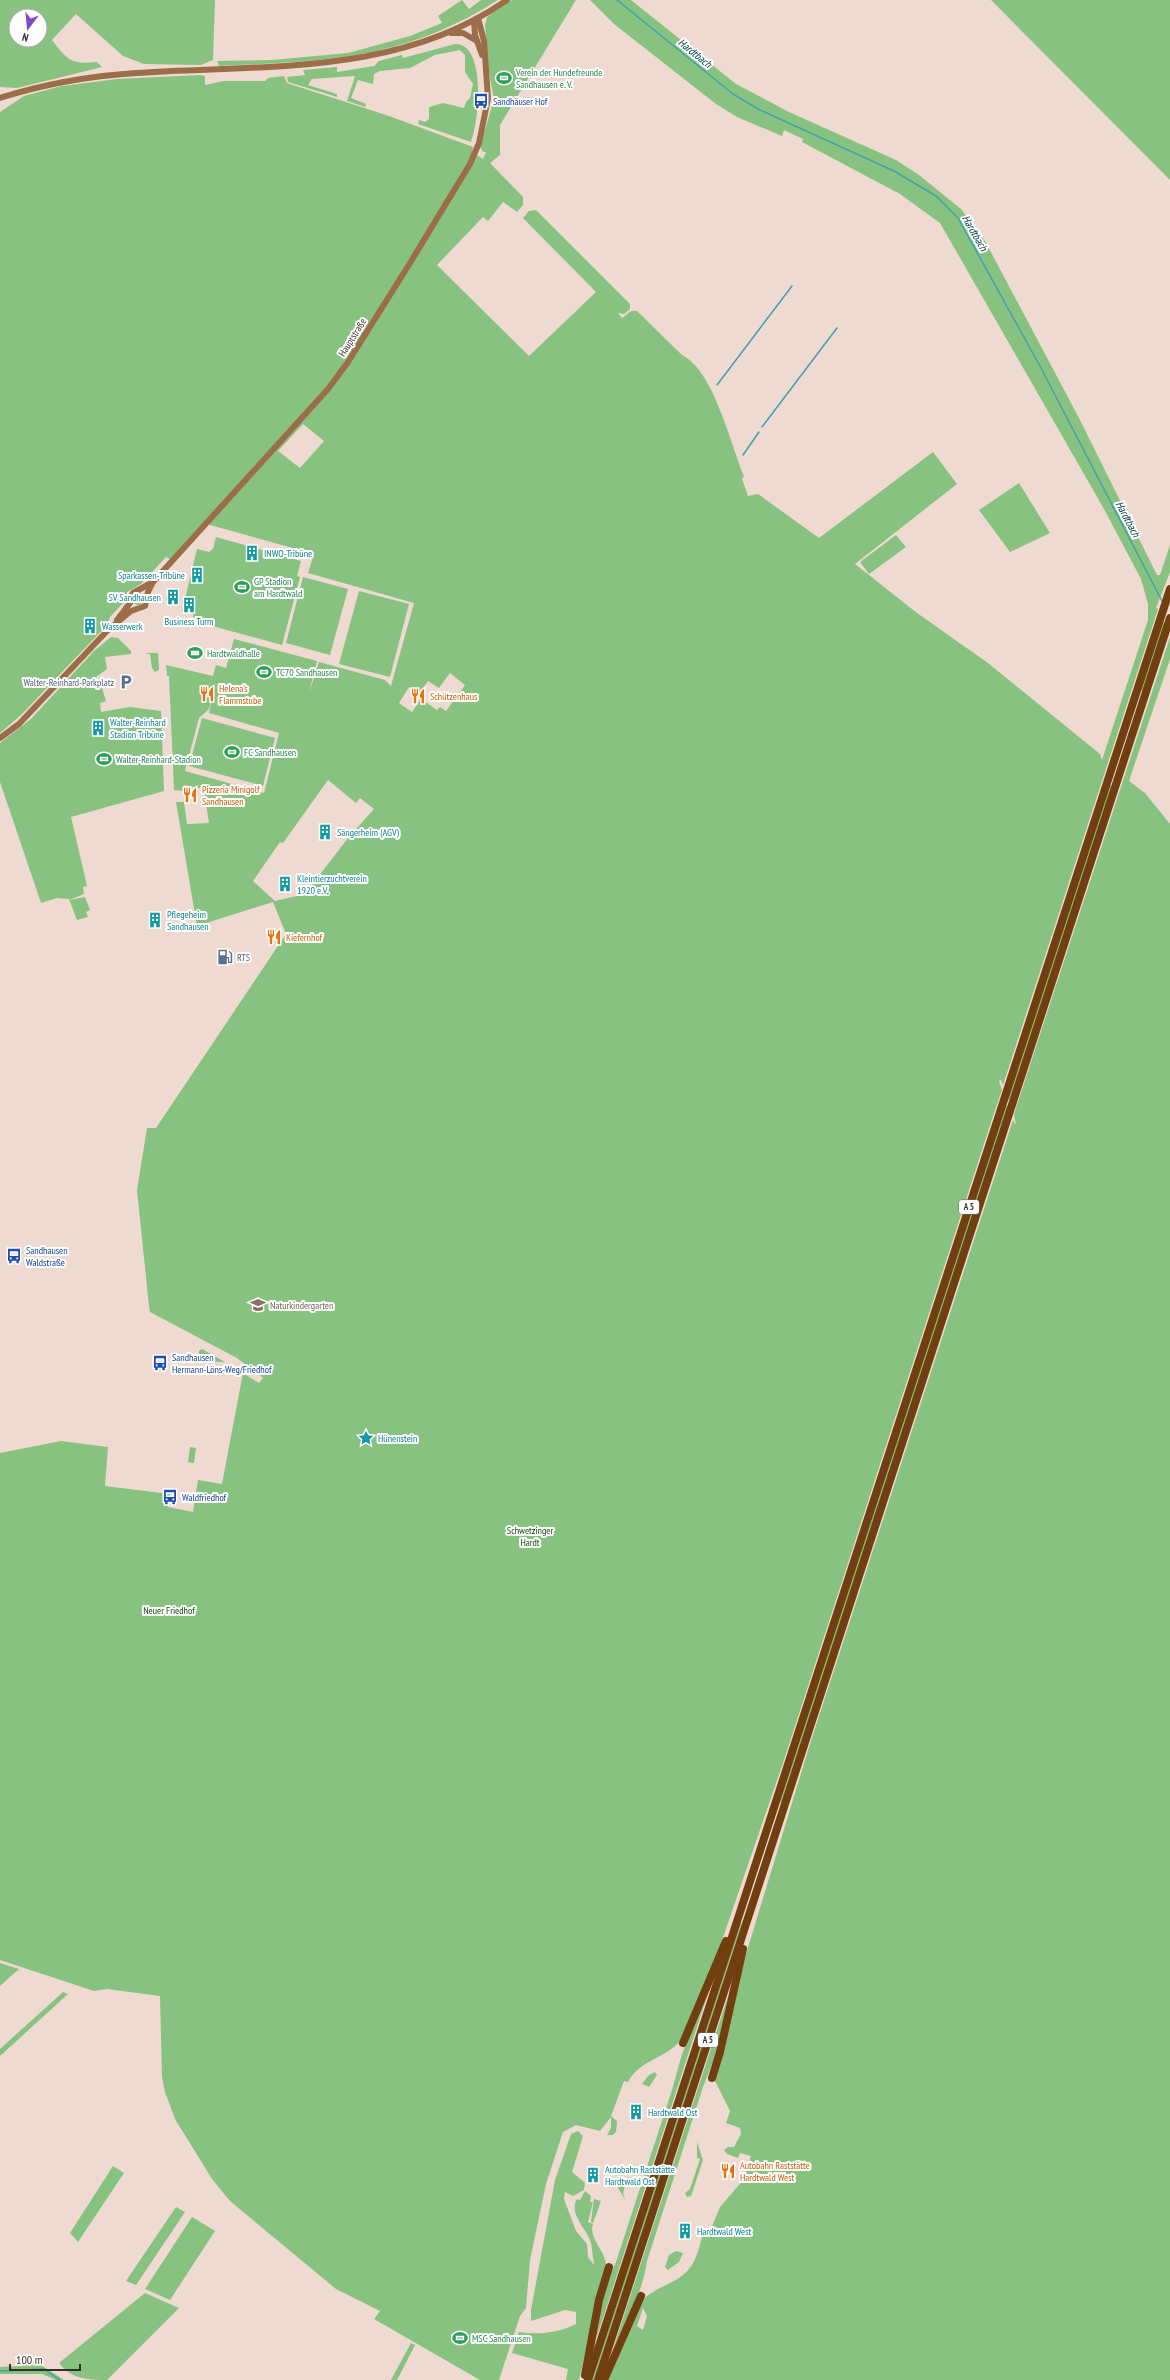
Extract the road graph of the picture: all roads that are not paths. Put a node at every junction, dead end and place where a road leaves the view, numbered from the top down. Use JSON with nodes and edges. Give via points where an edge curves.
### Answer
{"nodes":[{"id":1,"x":507,"y":0,"type":"edge"},
{"id":2,"x":476,"y":20,"type":"junction"},
{"id":3,"x":447,"y":34,"type":"junction"},
{"id":4,"x":477,"y":41,"type":"junction"},
{"id":5,"x":484,"y":60,"type":"junction"},
{"id":6,"x":0,"y":98,"type":"edge"},
{"id":7,"x":153,"y":582,"type":"junction"},
{"id":8,"x":1170,"y":589,"type":"edge"},
{"id":9,"x":138,"y":591,"type":"junction"},
{"id":10,"x":147,"y":598,"type":"junction"},
{"id":11,"x":130,"y":603,"type":"junction"},
{"id":12,"x":136,"y":609,"type":"junction"},
{"id":13,"x":1169,"y":622,"type":"edge"},
{"id":14,"x":114,"y":625,"type":"junction"},
{"id":15,"x":0,"y":738,"type":"edge"},
{"id":16,"x":744,"y":1902,"type":"junction"},
{"id":17,"x":753,"y":1904,"type":"junction"},
{"id":18,"x":683,"y":2043,"type":"dead end"},
{"id":19,"x":712,"y":2078,"type":"dead end"},
{"id":20,"x":609,"y":2267,"type":"dead end"},
{"id":21,"x":641,"y":2296,"type":"dead end"},
{"id":22,"x":584,"y":2380,"type":"edge"},
{"id":23,"x":588,"y":2380,"type":"edge"},
{"id":24,"x":598,"y":2380,"type":"edge"},
{"id":25,"x":604,"y":2380,"type":"edge"}],
"edges":[{"from":1,"to":2,"type":"street"},
{"from":2,"to":3,"type":"street"},
{"from":2,"to":4,"type":"street","name":"Hauptstraße"},
{"from":2,"to":5,"type":"street","name":"Hauptstraße","via":[[484,41]]},
{"from":3,"to":4,"type":"street","via":[[463,34]]},
{"from":3,"to":6,"type":"street","via":[[380,54],[322,64],[103,76]]},
{"from":4,"to":5,"type":"street","name":"Hauptstraße"},
{"from":5,"to":7,"type":"street","name":"Hauptstraße","via":[[488,89],[487,109],[476,152],[348,362],[328,389]]},
{"from":7,"to":9,"type":"street","name":"Hauptstraße"},
{"from":7,"to":10,"type":"street","name":"Hauptstraße"},
{"from":8,"to":16,"type":"highway","number":"A 5"},
{"from":9,"to":10,"type":"street","via":[[144,593]]},
{"from":9,"to":11,"type":"street","name":"Hauptstraße","via":[[131,595]]},
{"from":10,"to":12,"type":"street","name":"Hauptstraße","via":[[145,606]]},
{"from":11,"to":12,"type":"street"},
{"from":11,"to":14,"type":"street","name":"Hauptstraße"},
{"from":12,"to":14,"type":"street","name":"Hauptstraße"},
{"from":13,"to":17,"type":"highway","number":"A 5"},
{"from":14,"to":15,"type":"street","name":"Hauptstraße","via":[[19,724]]},
{"from":16,"to":18,"type":"highway"},
{"from":16,"to":23,"type":"highway","number":"A 5"},
{"from":17,"to":19,"type":"highway"},
{"from":17,"to":24,"type":"highway","number":"A 5"},
{"from":20,"to":22,"type":"highway"},
{"from":21,"to":25,"type":"highway"}]}
